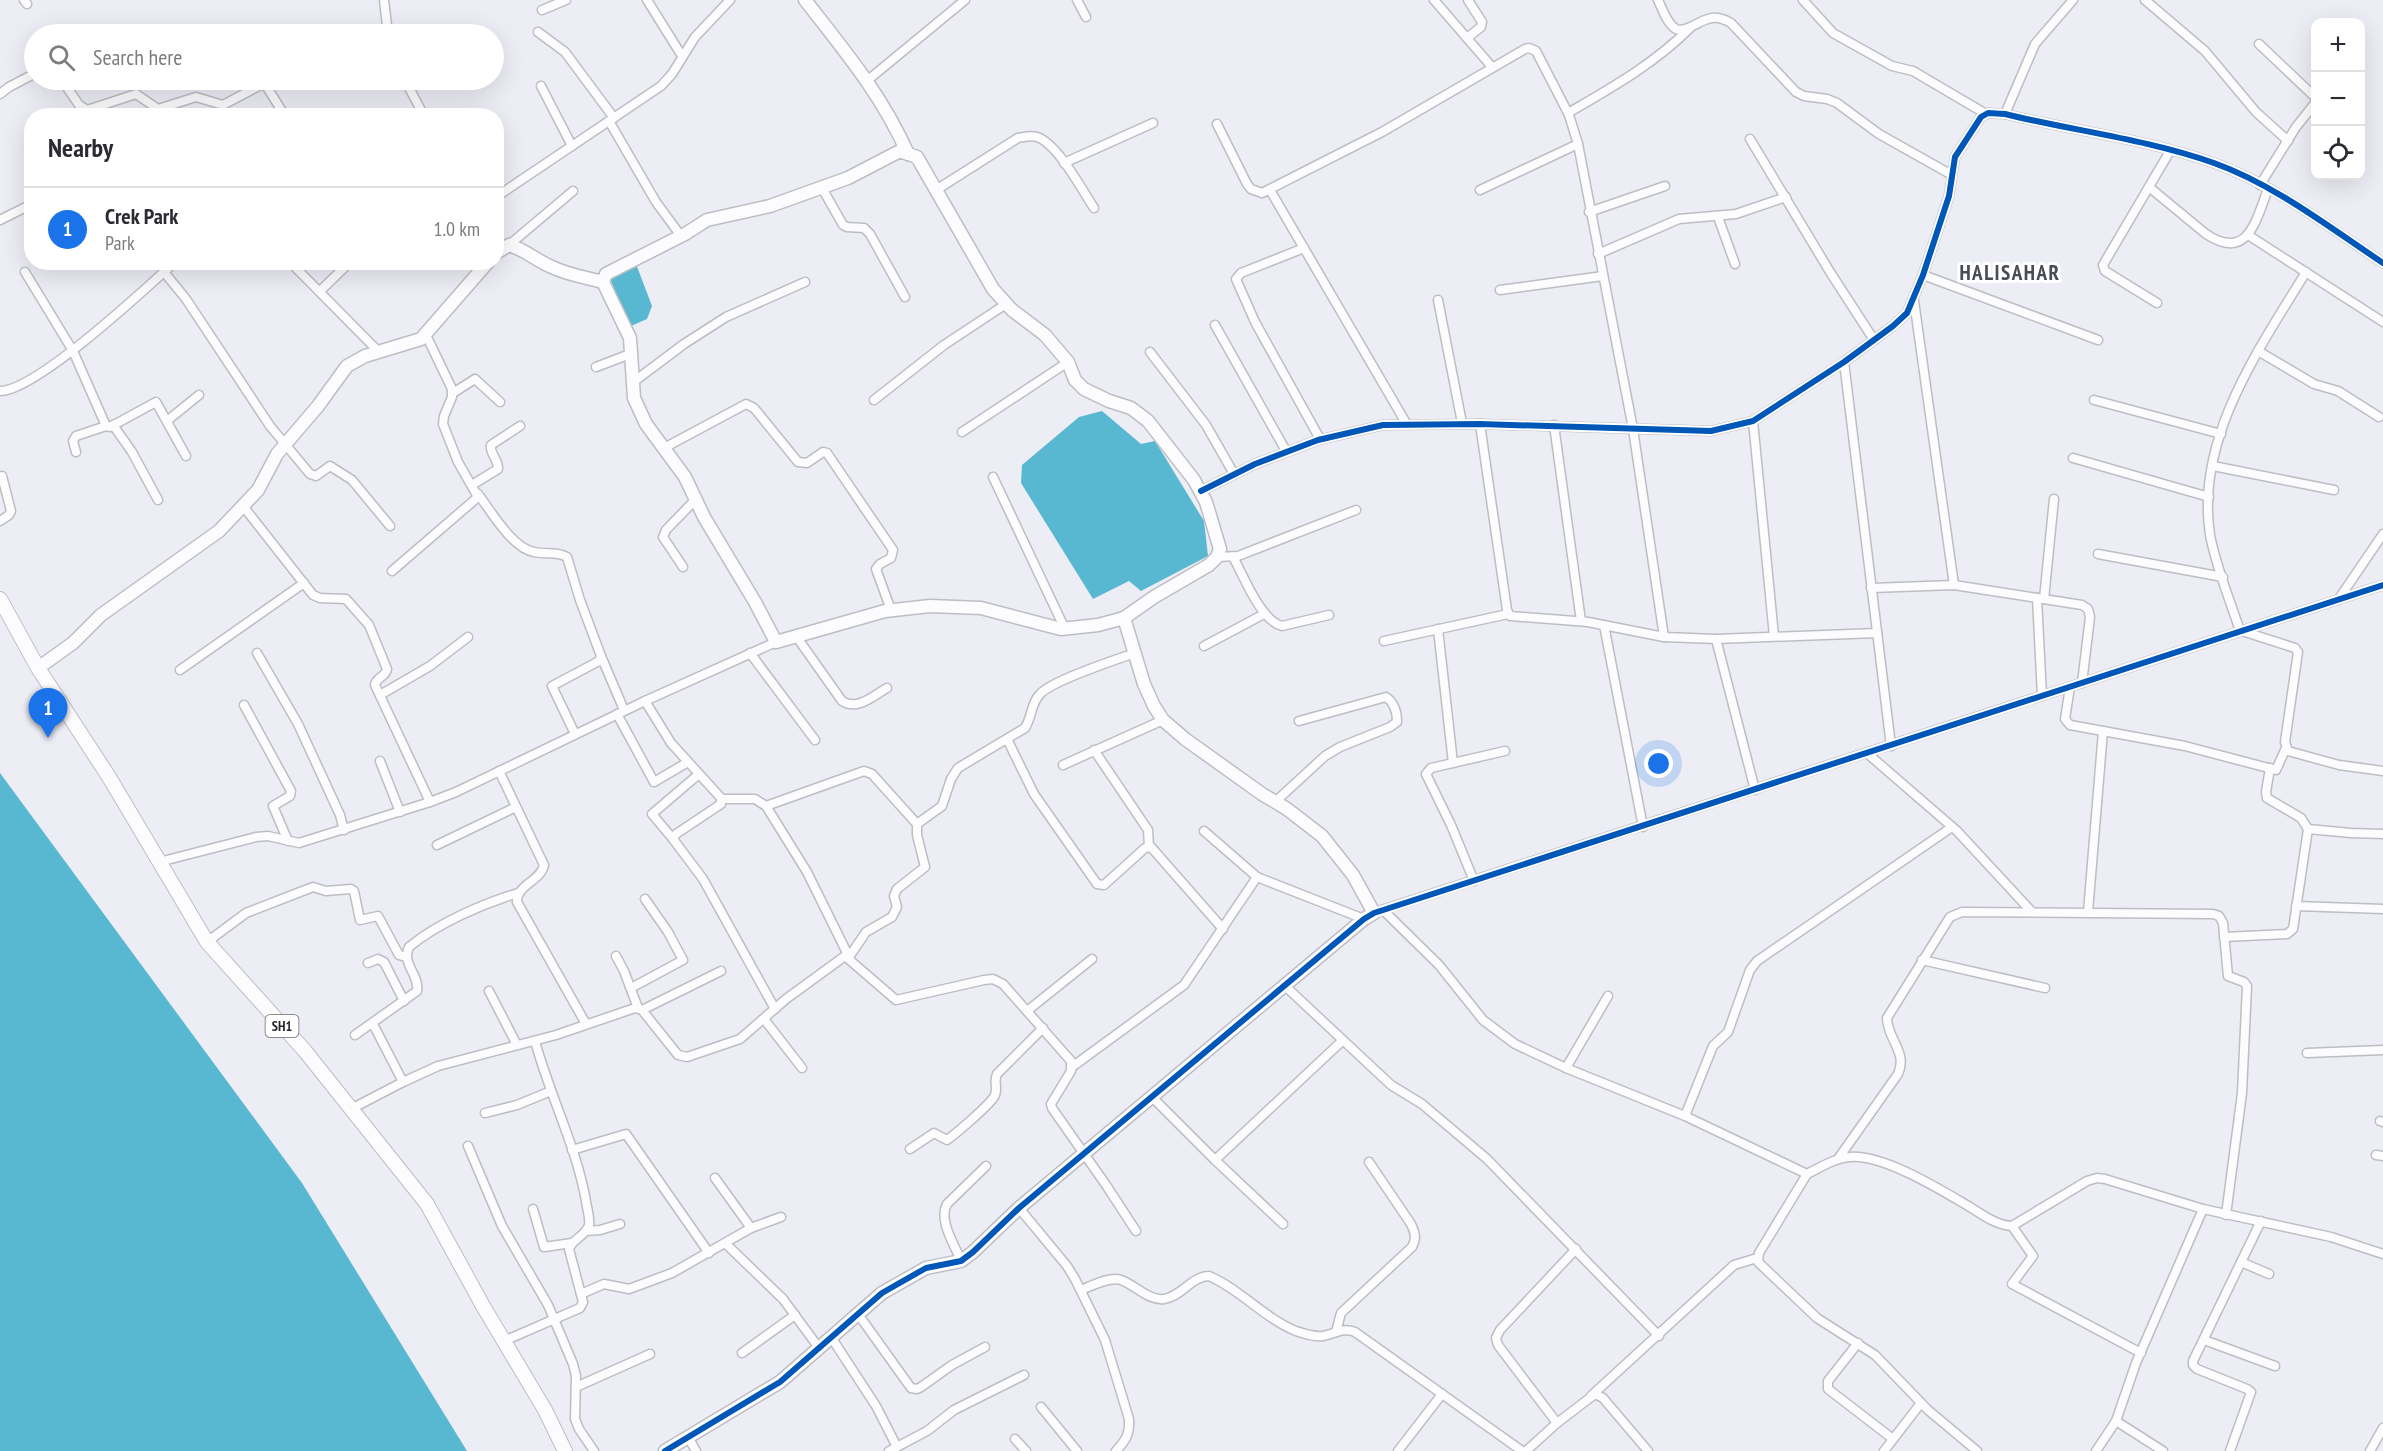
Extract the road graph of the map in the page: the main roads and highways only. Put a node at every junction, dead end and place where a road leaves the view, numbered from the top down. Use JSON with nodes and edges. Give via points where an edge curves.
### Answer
{"nodes":[{"id":1,"x":0,"y":599,"type":"edge"},
{"id":2,"x":565,"y":1451,"type":"edge"}],
"edges":[{"from":1,"to":2,"type":"main road","number":"SH1","via":[[38,669],[98,760],[207,942],[304,1051],[427,1204]]}]}
